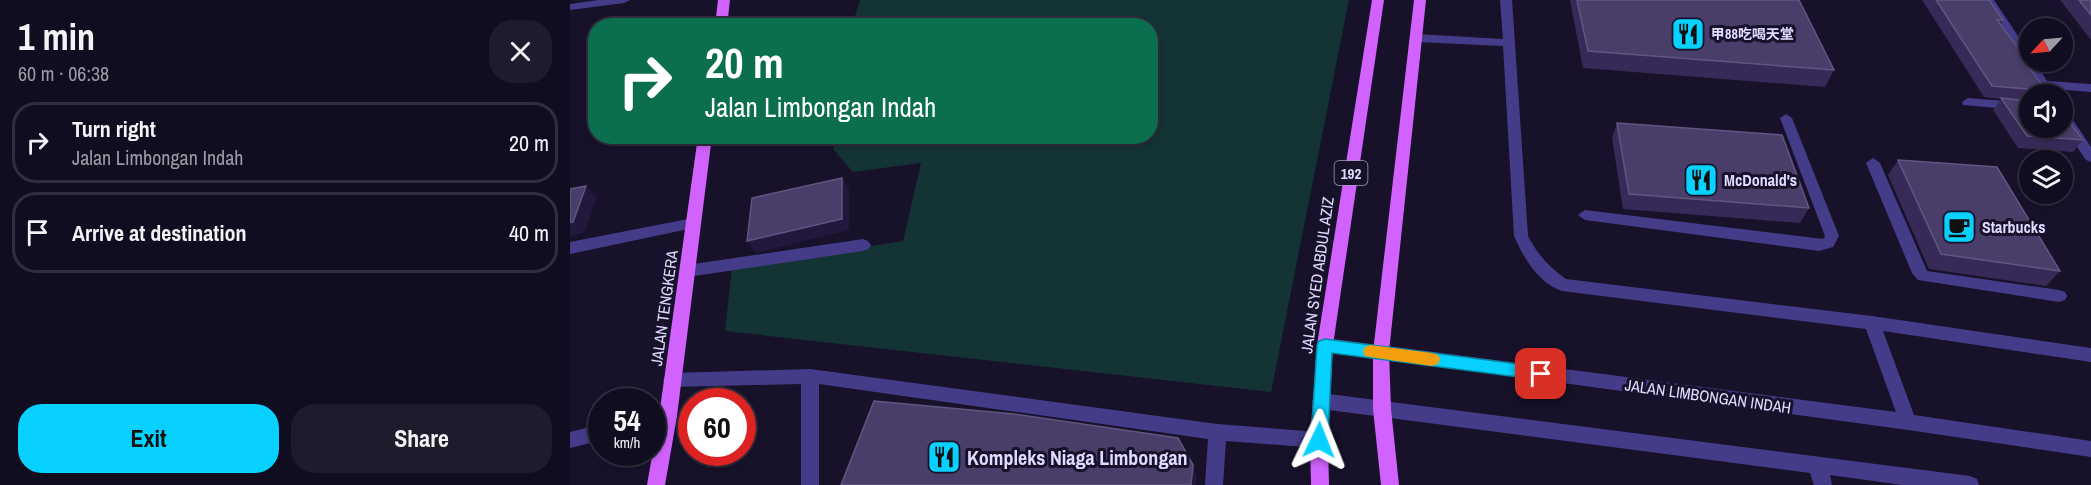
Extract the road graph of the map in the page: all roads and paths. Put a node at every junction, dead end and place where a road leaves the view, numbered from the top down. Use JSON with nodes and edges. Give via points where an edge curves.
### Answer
{"nodes":[{"id":1,"x":624,"y":0,"type":"edge"},
{"id":2,"x":724,"y":0,"type":"edge"},
{"id":3,"x":1378,"y":0,"type":"edge"},
{"id":4,"x":1420,"y":0,"type":"edge"},
{"id":5,"x":1506,"y":0,"type":"edge"},
{"id":6,"x":1988,"y":0,"type":"edge"},
{"id":7,"x":570,"y":7,"type":"edge"},
{"id":8,"x":722,"y":18,"type":"edge"},
{"id":9,"x":1416,"y":38,"type":"junction"},
{"id":10,"x":1508,"y":43,"type":"junction"},
{"id":11,"x":2043,"y":84,"type":"edge"},
{"id":12,"x":2073,"y":88,"type":"edge"},
{"id":13,"x":2091,"y":88,"type":"edge"},
{"id":14,"x":1968,"y":102,"type":"dead end"},
{"id":15,"x":2019,"y":106,"type":"edge"},
{"id":16,"x":1786,"y":118,"type":"dead end"},
{"id":17,"x":2073,"y":130,"type":"edge"},
{"id":18,"x":704,"y":144,"type":"edge"},
{"id":19,"x":2091,"y":157,"type":"edge"},
{"id":20,"x":1874,"y":163,"type":"dead end"},
{"id":21,"x":1585,"y":215,"type":"dead end"},
{"id":22,"x":693,"y":223,"type":"junction"},
{"id":23,"x":863,"y":245,"type":"dead end"},
{"id":24,"x":570,"y":248,"type":"edge"},
{"id":25,"x":687,"y":271,"type":"junction"},
{"id":26,"x":2059,"y":296,"type":"dead end"},
{"id":27,"x":1872,"y":322,"type":"junction"},
{"id":28,"x":1325,"y":345,"type":"junction"},
{"id":29,"x":1381,"y":352,"type":"junction"},
{"id":30,"x":2091,"y":355,"type":"edge"},
{"id":31,"x":810,"y":376,"type":"junction"},
{"id":32,"x":672,"y":380,"type":"junction"},
{"id":33,"x":666,"y":399,"type":"edge"},
{"id":34,"x":1321,"y":401,"type":"junction"},
{"id":35,"x":1382,"y":409,"type":"junction"},
{"id":36,"x":1908,"y":422,"type":"junction"},
{"id":37,"x":1217,"y":432,"type":"junction"},
{"id":38,"x":588,"y":436,"type":"edge"},
{"id":39,"x":570,"y":440,"type":"edge"},
{"id":40,"x":1319,"y":440,"type":"junction"},
{"id":41,"x":2091,"y":449,"type":"edge"},
{"id":42,"x":1816,"y":465,"type":"junction"},
{"id":43,"x":657,"y":466,"type":"edge"},
{"id":44,"x":1929,"y":482,"type":"edge"},
{"id":45,"x":656,"y":485,"type":"edge"},
{"id":46,"x":810,"y":485,"type":"edge"},
{"id":47,"x":1214,"y":485,"type":"edge"},
{"id":48,"x":1320,"y":485,"type":"edge"},
{"id":49,"x":1390,"y":485,"type":"edge"},
{"id":50,"x":1823,"y":485,"type":"edge"},
{"id":51,"x":1970,"y":485,"type":"edge"}],
"edges":[{"from":1,"to":7,"type":"street"},
{"from":2,"to":8,"type":"main road"},
{"from":3,"to":28,"type":"main road","name":"JALAN SYED ABDUL AZIZ","number":"192"},
{"from":4,"to":9,"type":"main road"},
{"from":5,"to":10,"type":"street"},
{"from":6,"to":11,"type":"street"},
{"from":9,"to":10,"type":"street"},
{"from":9,"to":29,"type":"main road"},
{"from":10,"to":27,"type":"street","via":[[1521,236],[1530,256],[1543,271],[1562,285]]},
{"from":12,"to":13,"type":"street"},
{"from":14,"to":15,"type":"street"},
{"from":16,"to":21,"type":"street","via":[[1832,236],[1828,243],[1819,245]]},
{"from":17,"to":19,"type":"street"},
{"from":18,"to":22,"type":"main road","name":"JALAN TENGKERA"},
{"from":20,"to":26,"type":"street","via":[[1923,276]]},
{"from":22,"to":24,"type":"street"},
{"from":22,"to":25,"type":"main road","name":"JALAN TENGKERA"},
{"from":23,"to":25,"type":"street"},
{"from":25,"to":32,"type":"main road","name":"JALAN TENGKERA"},
{"from":27,"to":30,"type":"street"},
{"from":27,"to":36,"type":"street"},
{"from":28,"to":29,"type":"street","name":"JALAN LIMBONGAN INDAH"},
{"from":28,"to":34,"type":"main road","name":"JALAN SYED ABDUL AZIZ","number":"192"},
{"from":29,"to":35,"type":"main road"},
{"from":29,"to":36,"type":"street","name":"JALAN LIMBONGAN INDAH"},
{"from":31,"to":32,"type":"street"},
{"from":31,"to":37,"type":"street"},
{"from":31,"to":46,"type":"street"},
{"from":32,"to":33,"type":"main road","name":"JALAN TENGKERA"},
{"from":34,"to":35,"type":"street"},
{"from":34,"to":40,"type":"main road","name":"JALAN SYED ABDUL AZIZ","number":"192"},
{"from":35,"to":42,"type":"street"},
{"from":35,"to":49,"type":"main road"},
{"from":36,"to":41,"type":"street","name":"JALAN LIMBONGAN INDAH"},
{"from":37,"to":40,"type":"street"},
{"from":37,"to":47,"type":"street"},
{"from":38,"to":39,"type":"street"},
{"from":40,"to":48,"type":"main road","name":"JALAN SYED ABDUL AZIZ","number":"192"},
{"from":42,"to":44,"type":"street"},
{"from":42,"to":50,"type":"street"},
{"from":43,"to":45,"type":"main road","name":"JALAN TENGKERA"},
{"from":44,"to":51,"type":"street"}]}
